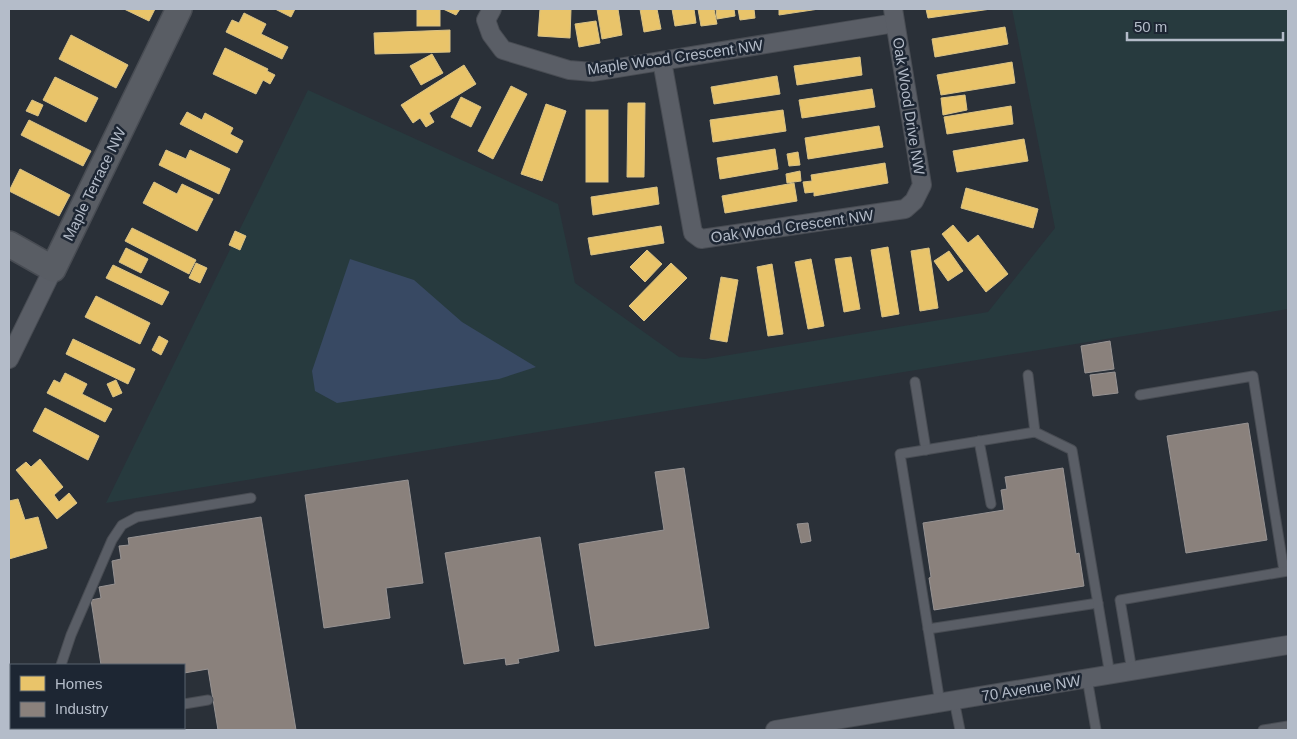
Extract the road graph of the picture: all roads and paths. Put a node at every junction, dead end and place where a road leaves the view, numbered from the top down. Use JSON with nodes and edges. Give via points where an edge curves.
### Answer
{"nodes":[{"id":1,"x":179,"y":9,"type":"edge"},
{"id":2,"x":492,"y":9,"type":"edge"},
{"id":3,"x":894,"y":16,"type":"edge"},
{"id":4,"x":662,"y":61,"type":"junction"},
{"id":5,"x":914,"y":201,"type":"joint"},
{"id":6,"x":9,"y":244,"type":"edge"},
{"id":7,"x":52,"y":269,"type":"junction"},
{"id":8,"x":9,"y":360,"type":"edge"},
{"id":9,"x":1028,"y":375,"type":"dead end"},
{"id":10,"x":915,"y":382,"type":"dead end"},
{"id":11,"x":1140,"y":395,"type":"dead end"},
{"id":12,"x":1035,"y":432,"type":"junction"},
{"id":13,"x":980,"y":441,"type":"junction"},
{"id":14,"x":926,"y":450,"type":"junction"},
{"id":15,"x":251,"y":498,"type":"dead end"},
{"id":16,"x":991,"y":504,"type":"dead end"},
{"id":17,"x":1286,"y":571,"type":"edge"},
{"id":18,"x":1098,"y":603,"type":"junction"},
{"id":19,"x":928,"y":629,"type":"junction"},
{"id":20,"x":1288,"y":647,"type":"edge"},
{"id":21,"x":61,"y":664,"type":"edge"},
{"id":22,"x":1132,"y":671,"type":"junction"},
{"id":23,"x":1110,"y":675,"type":"junction"},
{"id":24,"x":1086,"y":678,"type":"junction"},
{"id":25,"x":208,"y":700,"type":"dead end"},
{"id":26,"x":947,"y":702,"type":"junction"},
{"id":27,"x":185,"y":704,"type":"edge"},
{"id":28,"x":1288,"y":726,"type":"edge"},
{"id":29,"x":780,"y":730,"type":"edge"},
{"id":30,"x":960,"y":730,"type":"edge"},
{"id":31,"x":1096,"y":730,"type":"edge"},
{"id":32,"x":1263,"y":730,"type":"edge"}],
"edges":[{"from":1,"to":7,"type":"street","name":"Maple Terrace NW"},
{"from":2,"to":4,"type":"street","name":"Maple Wood Crescent NW","via":[[486,20],[491,34],[503,50],[569,70],[593,72]]},
{"from":3,"to":4,"type":"street","name":"Maple Wood Crescent NW"},
{"from":3,"to":5,"type":"street","name":"Oak Wood Drive NW","via":[[922,185]]},
{"from":4,"to":5,"type":"street","name":"Oak Wood Crescent NW","via":[[693,232],[701,239],[905,209]]},
{"from":6,"to":7,"type":"street"},
{"from":7,"to":8,"type":"street","name":"Maple Terrace NW"},
{"from":9,"to":12,"type":"lane"},
{"from":10,"to":14,"type":"lane"},
{"from":11,"to":17,"type":"lane","via":[[1253,376]]},
{"from":12,"to":13,"type":"lane"},
{"from":12,"to":18,"type":"lane","via":[[1072,450]]},
{"from":13,"to":14,"type":"lane"},
{"from":13,"to":16,"type":"lane"},
{"from":14,"to":19,"type":"lane","via":[[900,454]]},
{"from":15,"to":21,"type":"lane","via":[[137,517],[122,525],[112,540],[74,626]]},
{"from":17,"to":22,"type":"lane","via":[[1120,600]]},
{"from":18,"to":19,"type":"lane"},
{"from":18,"to":23,"type":"lane"},
{"from":19,"to":26,"type":"lane"},
{"from":20,"to":22,"type":"street","name":"70 Avenue NW"},
{"from":22,"to":23,"type":"street","name":"70 Avenue NW"},
{"from":23,"to":24,"type":"street","name":"70 Avenue NW"},
{"from":24,"to":26,"type":"street","name":"70 Avenue NW"},
{"from":24,"to":31,"type":"lane"},
{"from":25,"to":27,"type":"lane"},
{"from":26,"to":29,"type":"street","name":"70 Avenue NW"},
{"from":26,"to":30,"type":"lane"},
{"from":28,"to":32,"type":"lane"}]}
